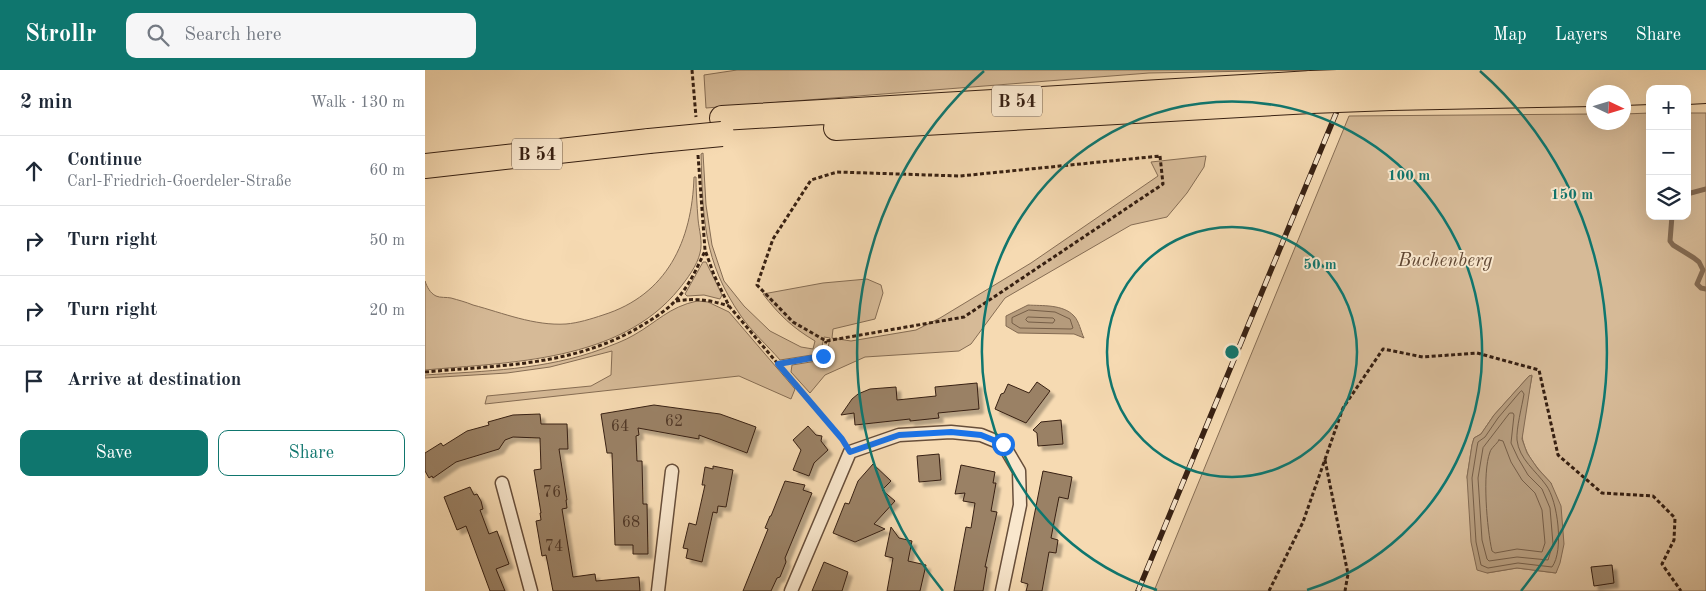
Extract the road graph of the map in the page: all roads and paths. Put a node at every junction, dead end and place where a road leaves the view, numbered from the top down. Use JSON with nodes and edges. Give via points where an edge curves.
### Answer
{"nodes":[{"id":1,"x":692,"y":70,"type":"edge"},
{"id":2,"x":1706,"y":74,"type":"edge"},
{"id":3,"x":1391,"y":89,"type":"junction"},
{"id":4,"x":1706,"y":91,"type":"edge"},
{"id":5,"x":1646,"y":92,"type":"edge"},
{"id":6,"x":1691,"y":92,"type":"edge"},
{"id":7,"x":1631,"y":93,"type":"edge"},
{"id":8,"x":1586,"y":94,"type":"edge"},
{"id":9,"x":696,"y":120,"type":"dead end"},
{"id":10,"x":649,"y":133,"type":"junction"},
{"id":11,"x":697,"y":149,"type":"dead end"},
{"id":12,"x":425,"y":150,"type":"edge"},
{"id":13,"x":425,"y":166,"type":"edge"},
{"id":14,"x":705,"y":250,"type":"junction"},
{"id":15,"x":676,"y":301,"type":"junction"},
{"id":16,"x":729,"y":306,"type":"junction"},
{"id":17,"x":826,"y":341,"type":"junction"},
{"id":18,"x":778,"y":364,"type":"junction"},
{"id":19,"x":425,"y":372,"type":"edge"},
{"id":20,"x":850,"y":452,"type":"junction"},
{"id":21,"x":1325,"y":460,"type":"junction"},
{"id":22,"x":672,"y":471,"type":"dead end"},
{"id":23,"x":502,"y":483,"type":"dead end"},
{"id":24,"x":531,"y":591,"type":"edge"},
{"id":25,"x":658,"y":591,"type":"edge"},
{"id":26,"x":791,"y":591,"type":"edge"},
{"id":27,"x":1002,"y":591,"type":"edge"},
{"id":28,"x":1269,"y":591,"type":"edge"},
{"id":29,"x":1345,"y":591,"type":"edge"},
{"id":30,"x":1681,"y":591,"type":"edge"}],
"edges":[{"from":1,"to":9,"type":"path"},
{"from":2,"to":3,"type":"highway","number":"B 54"},
{"from":3,"to":8,"type":"highway","number":"B 54"},
{"from":3,"to":10,"type":"highway","number":"B 54","bridge":true,"via":[[722,126]]},
{"from":4,"to":6,"type":"highway"},
{"from":5,"to":7,"type":"highway"},
{"from":10,"to":12,"type":"highway","number":"B 54"},
{"from":10,"to":13,"type":"highway","number":"B 54"},
{"from":11,"to":14,"type":"path"},
{"from":14,"to":15,"type":"path"},
{"from":14,"to":16,"type":"path"},
{"from":15,"to":16,"type":"path","via":[[695,298]]},
{"from":15,"to":19,"type":"path","via":[[629,334],[563,357],[515,366]]},
{"from":16,"to":18,"type":"path"},
{"from":17,"to":17,"type":"path","via":[[793,322],[757,285],[773,239],[811,180],[837,172],[960,176],[1160,156],[1163,184],[964,317]]},
{"from":17,"to":18,"type":"path","via":[[823,356]]},
{"from":18,"to":20,"type":"path"},
{"from":20,"to":26,"type":"street"},
{"from":20,"to":27,"type":"street","via":[[899,435],[951,432],[981,435],[1003,444],[1019,471],[1020,506]]},
{"from":21,"to":28,"type":"path","via":[[1303,522]]},
{"from":21,"to":29,"type":"path","via":[[1348,574]]},
{"from":21,"to":30,"type":"path","via":[[1343,408],[1383,349],[1423,356],[1477,353],[1539,370],[1558,455],[1602,493],[1653,496],[1675,518],[1675,540],[1662,564]]},
{"from":22,"to":25,"type":"street"},
{"from":23,"to":24,"type":"street"}]}
